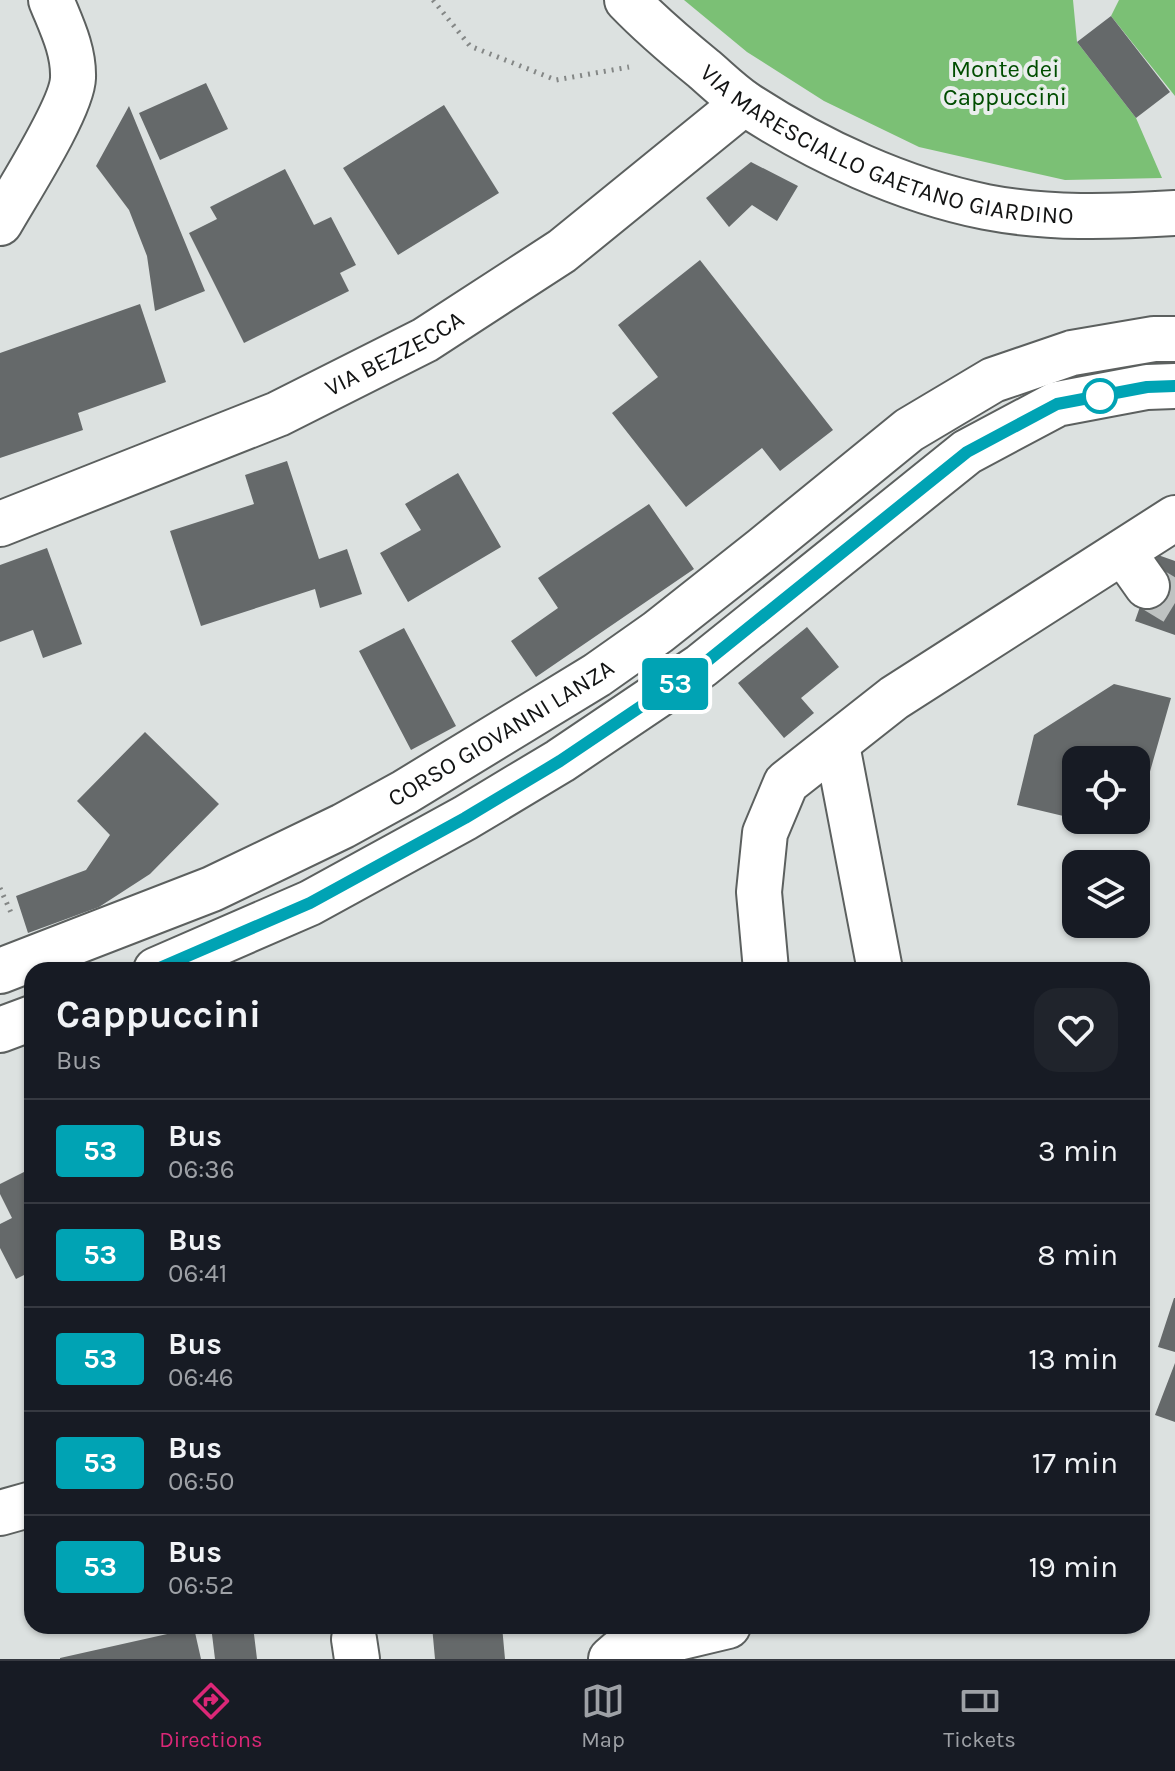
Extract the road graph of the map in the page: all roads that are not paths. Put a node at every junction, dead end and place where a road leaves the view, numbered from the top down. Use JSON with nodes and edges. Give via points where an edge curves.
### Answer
{"nodes":[{"id":1,"x":51,"y":0,"type":"edge"},
{"id":2,"x":627,"y":0,"type":"edge"},
{"id":3,"x":744,"y":103,"type":"junction"},
{"id":4,"x":1175,"y":213,"type":"edge"},
{"id":5,"x":0,"y":223,"type":"edge"},
{"id":6,"x":1175,"y":339,"type":"edge"},
{"id":7,"x":1175,"y":386,"type":"edge"},
{"id":8,"x":1175,"y":518,"type":"edge"},
{"id":9,"x":0,"y":524,"type":"edge"},
{"id":10,"x":837,"y":745,"type":"junction"},
{"id":11,"x":174,"y":962,"type":"edge"},
{"id":12,"x":765,"y":962,"type":"edge"},
{"id":13,"x":878,"y":962,"type":"edge"},
{"id":14,"x":0,"y":971,"type":"edge"},
{"id":15,"x":24,"y":1021,"type":"edge"},
{"id":16,"x":0,"y":1030,"type":"edge"},
{"id":17,"x":24,"y":1506,"type":"edge"},
{"id":18,"x":0,"y":1513,"type":"edge"},
{"id":19,"x":694,"y":1634,"type":"edge"},
{"id":20,"x":611,"y":1659,"type":"edge"}],
"edges":[{"from":1,"to":5,"type":"street","via":[[71,50],[73,80],[64,109]]},
{"from":2,"to":3,"type":"street","name":"VIA MARESCIALLO GAETANO GIARDINO"},
{"from":3,"to":4,"type":"street","name":"VIA MARESCIALLO GAETANO GIARDINO","via":[[903,184],[987,207],[1056,215]]},
{"from":3,"to":9,"type":"street","name":"VIA BEZZECCA","via":[[562,251],[425,340],[278,414]]},
{"from":6,"to":14,"type":"street","name":"CORSO GIOVANNI LANZA","via":[[1072,353],[993,380],[909,430],[597,675],[405,792],[212,889]]},
{"from":7,"to":11,"type":"street","via":[[1057,404],[967,452],[701,666],[560,761],[310,903]]},
{"from":8,"to":10,"type":"street","via":[[1135,569],[894,698]]},
{"from":10,"to":12,"type":"street","via":[[786,783],[765,833],[759,892]]},
{"from":10,"to":13,"type":"street"},
{"from":15,"to":16,"type":"street"},
{"from":17,"to":18,"type":"street"},
{"from":19,"to":20,"type":"street","via":[[619,1652]]}]}
